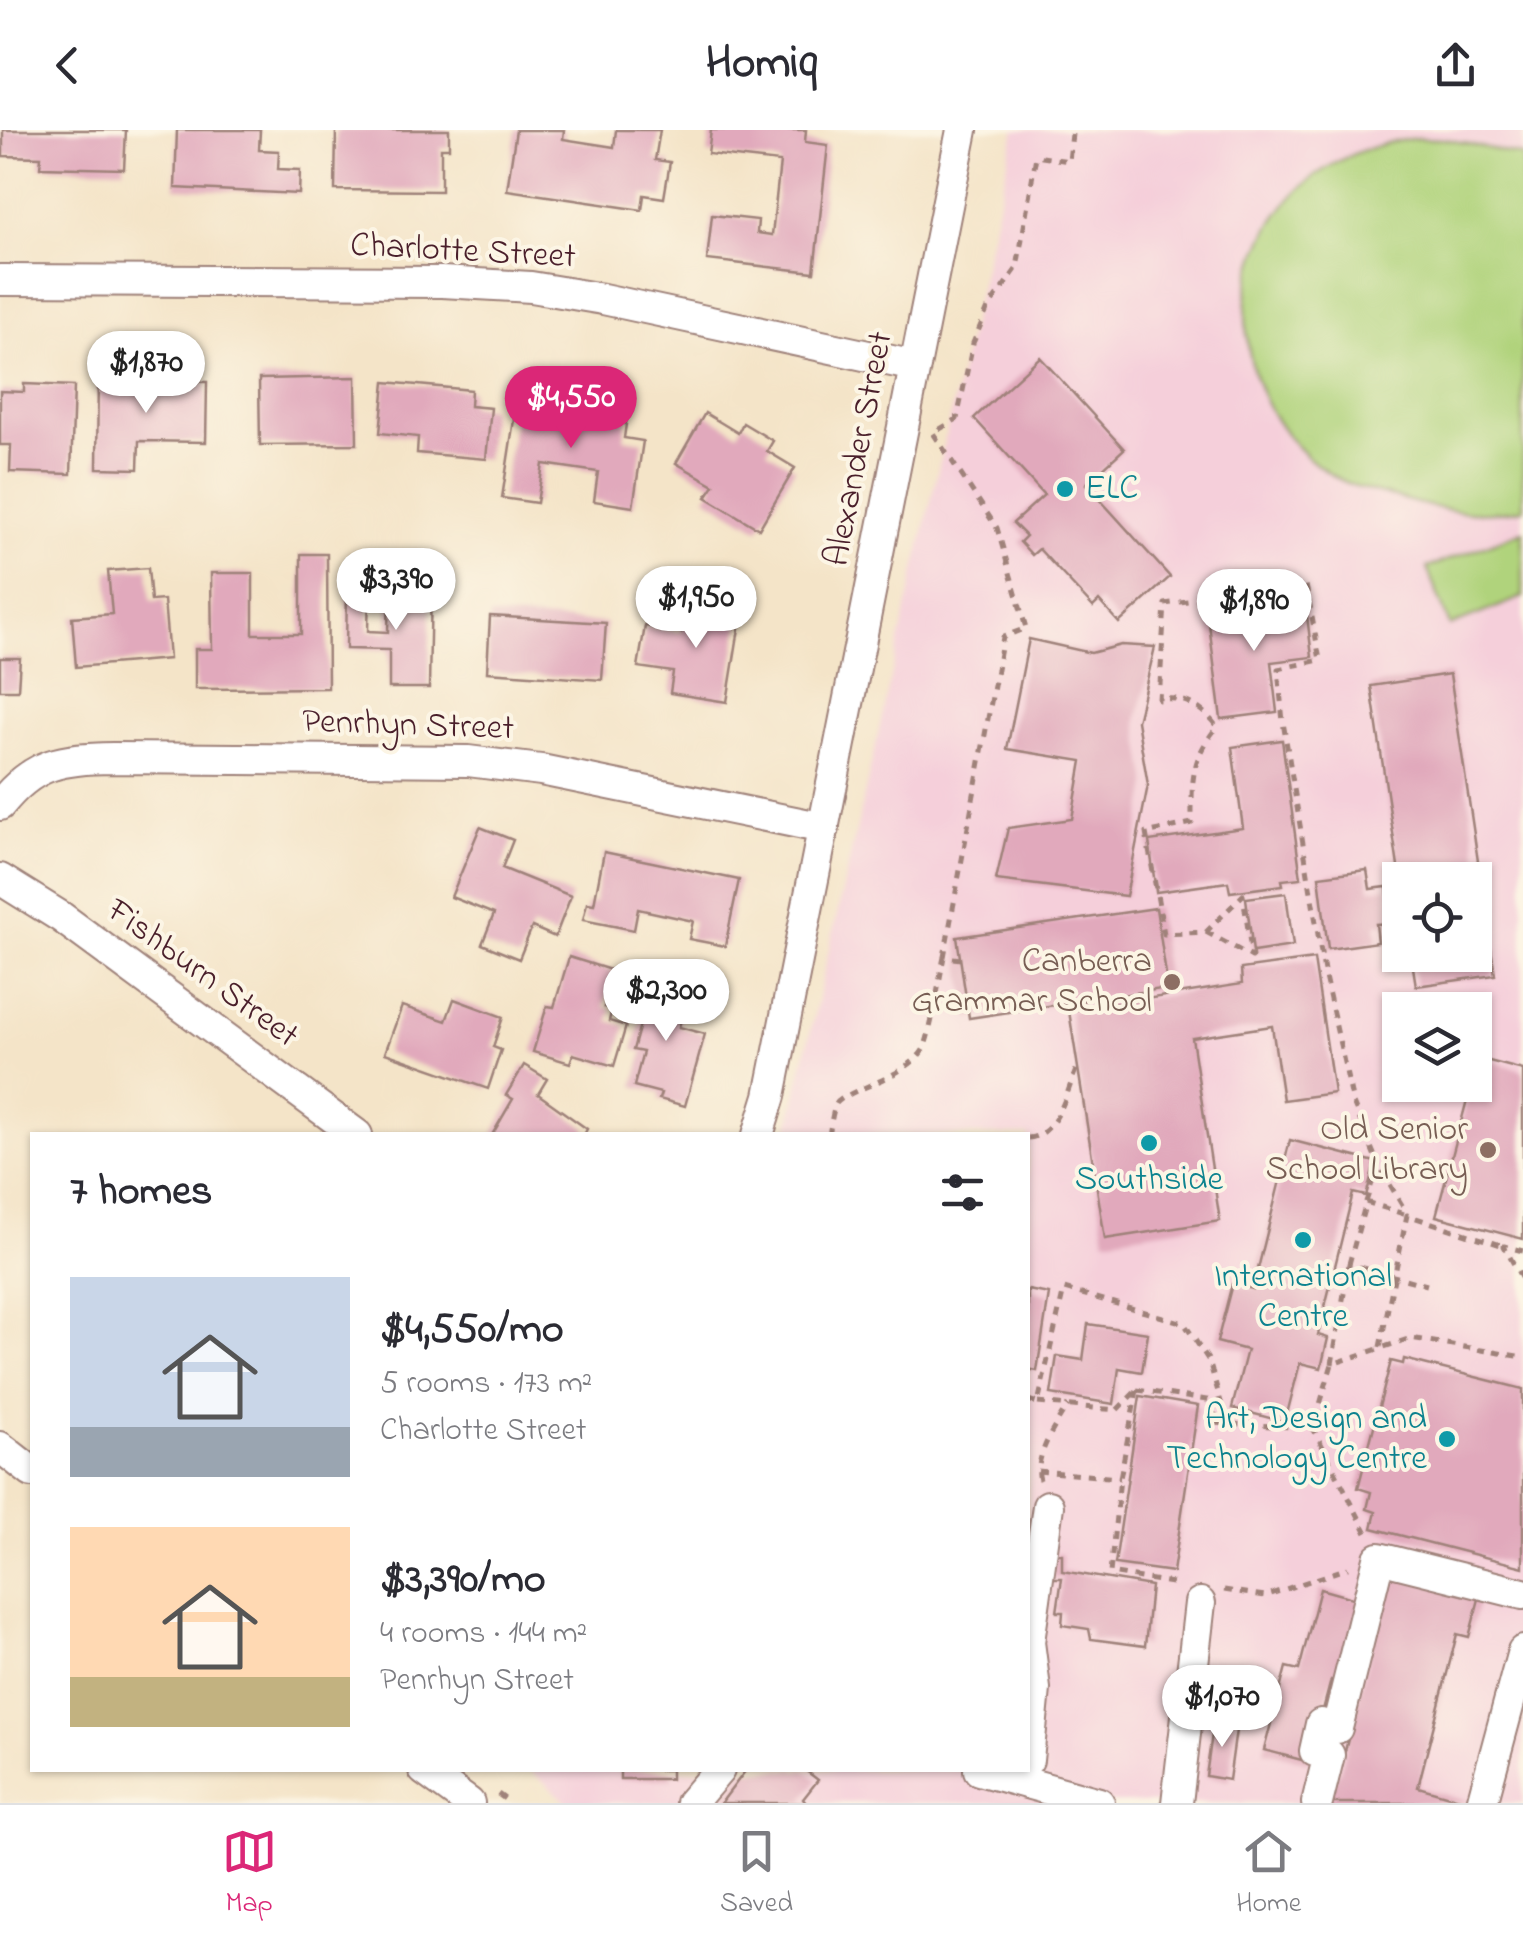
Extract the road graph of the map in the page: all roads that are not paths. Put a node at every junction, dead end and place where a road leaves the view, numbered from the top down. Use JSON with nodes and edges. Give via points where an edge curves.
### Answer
{"nodes":[{"id":1,"x":962,"y":130,"type":"edge"},
{"id":2,"x":0,"y":280,"type":"edge"},
{"id":3,"x":915,"y":366,"type":"junction"},
{"id":4,"x":0,"y":806,"type":"edge"},
{"id":5,"x":824,"y":828,"type":"junction"},
{"id":6,"x":0,"y":879,"type":"edge"},
{"id":7,"x":353,"y":1132,"type":"edge"},
{"id":8,"x":759,"y":1132,"type":"edge"},
{"id":9,"x":0,"y":1448,"type":"edge"},
{"id":10,"x":30,"y":1470,"type":"edge"},
{"id":11,"x":1048,"y":1506,"type":"road end"},
{"id":12,"x":1203,"y":1592,"type":"road end"},
{"id":13,"x":1523,"y":1594,"type":"edge"},
{"id":14,"x":1030,"y":1628,"type":"edge"},
{"id":15,"x":1523,"y":1650,"type":"edge"},
{"id":16,"x":1030,"y":1655,"type":"edge"},
{"id":17,"x":1030,"y":1735,"type":"edge"},
{"id":18,"x":427,"y":1772,"type":"edge"},
{"id":19,"x":717,"y":1772,"type":"edge"},
{"id":20,"x":1028,"y":1772,"type":"edge"},
{"id":21,"x":469,"y":1803,"type":"edge"},
{"id":22,"x":691,"y":1803,"type":"edge"},
{"id":23,"x":1098,"y":1803,"type":"edge"},
{"id":24,"x":1177,"y":1803,"type":"edge"},
{"id":25,"x":1317,"y":1803,"type":"edge"},
{"id":26,"x":1482,"y":1803,"type":"edge"}],
"edges":[{"from":1,"to":3,"type":"street","name":"Alexander Street"},
{"from":2,"to":3,"type":"street","name":"Charlotte Street","via":[[531,288]]},
{"from":3,"to":5,"type":"street","name":"Alexander Street"},
{"from":4,"to":5,"type":"street","name":"Penrhyn Street","via":[[29,774],[63,760],[428,760],[541,770]]},
{"from":5,"to":8,"type":"street","name":"Alexander Street"},
{"from":6,"to":7,"type":"street","name":"Fishburn Street"},
{"from":9,"to":10,"type":"street"},
{"from":11,"to":14,"type":"street"},
{"from":12,"to":24,"type":"street"},
{"from":13,"to":25,"type":"street","via":[[1380,1558],[1337,1728],[1321,1724],[1314,1751],[1330,1755]]},
{"from":15,"to":26,"type":"street"},
{"from":16,"to":17,"type":"street"},
{"from":18,"to":21,"type":"street"},
{"from":19,"to":22,"type":"street"},
{"from":20,"to":23,"type":"street"}]}
